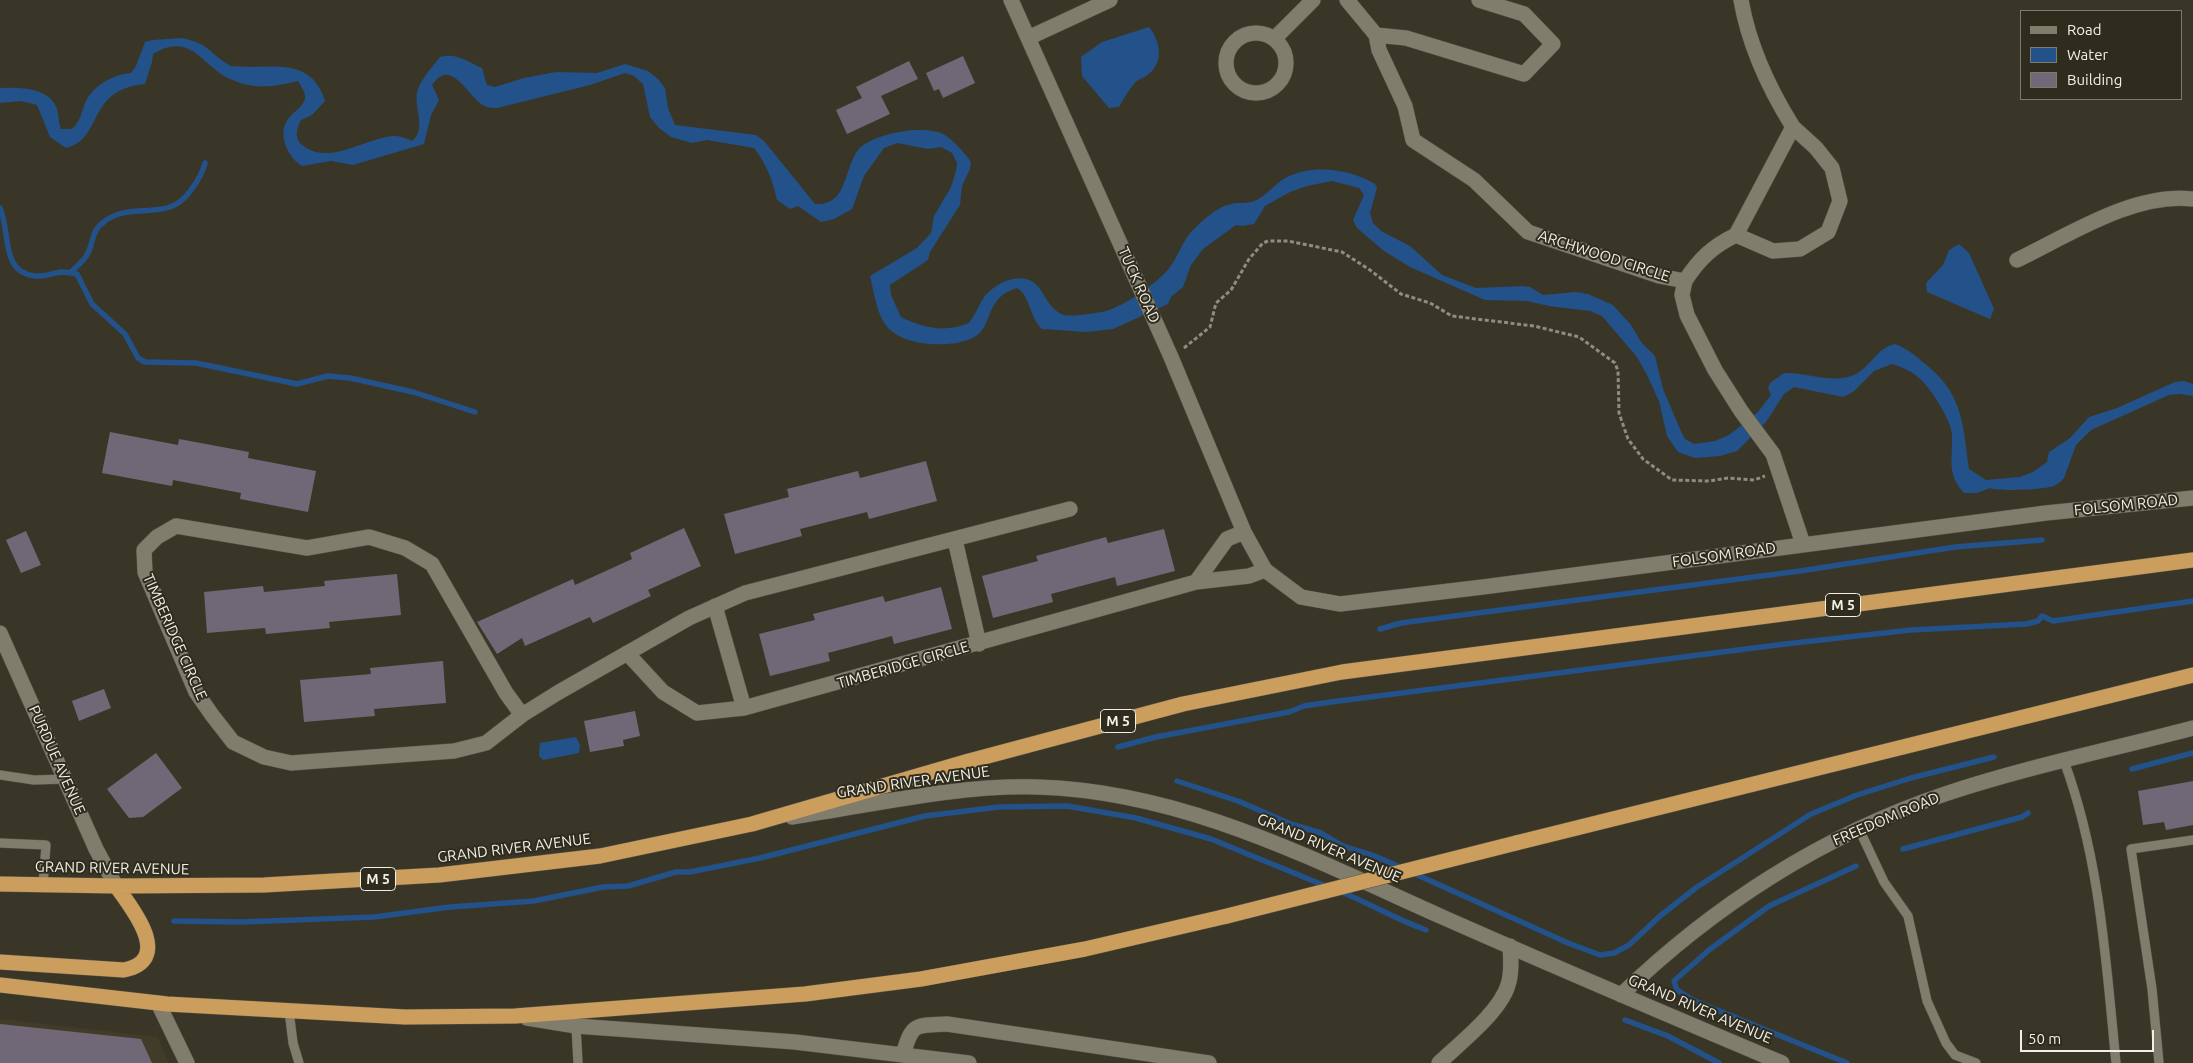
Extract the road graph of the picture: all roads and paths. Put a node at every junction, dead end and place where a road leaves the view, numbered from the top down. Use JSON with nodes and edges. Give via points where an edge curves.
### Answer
{"nodes":[{"id":1,"x":1011,"y":0,"type":"edge"},
{"id":2,"x":1110,"y":0,"type":"edge"},
{"id":3,"x":1313,"y":0,"type":"edge"},
{"id":4,"x":1346,"y":0,"type":"edge"},
{"id":5,"x":1479,"y":0,"type":"edge"},
{"id":6,"x":1740,"y":0,"type":"edge"},
{"id":7,"x":1376,"y":35,"type":"junction"},
{"id":8,"x":1028,"y":38,"type":"junction"},
{"id":9,"x":1274,"y":39,"type":"dead end"},
{"id":10,"x":1793,"y":127,"type":"junction"},
{"id":11,"x":2193,"y":199,"type":"edge"},
{"id":12,"x":1736,"y":235,"type":"junction"},
{"id":13,"x":2017,"y":260,"type":"dead end"},
{"id":14,"x":1685,"y":281,"type":"junction"},
{"id":15,"x":1171,"y":357,"type":"junction"},
{"id":16,"x":1754,"y":480,"type":"dead end"},
{"id":17,"x":2193,"y":498,"type":"edge"},
{"id":18,"x":1070,"y":509,"type":"dead end"},
{"id":19,"x":1244,"y":532,"type":"junction"},
{"id":20,"x":955,"y":540,"type":"junction"},
{"id":21,"x":1802,"y":544,"type":"junction"},
{"id":22,"x":2193,"y":560,"type":"edge"},
{"id":23,"x":1266,"y":570,"type":"junction"},
{"id":24,"x":1196,"y":582,"type":"junction"},
{"id":25,"x":715,"y":606,"type":"junction"},
{"id":26,"x":0,"y":633,"type":"edge"},
{"id":27,"x":980,"y":644,"type":"junction"},
{"id":28,"x":627,"y":654,"type":"junction"},
{"id":29,"x":2193,"y":675,"type":"edge"},
{"id":30,"x":744,"y":708,"type":"junction"},
{"id":31,"x":522,"y":715,"type":"junction"},
{"id":32,"x":2193,"y":728,"type":"edge"},
{"id":33,"x":2064,"y":761,"type":"junction"},
{"id":34,"x":0,"y":775,"type":"edge"},
{"id":35,"x":65,"y":779,"type":"junction"},
{"id":36,"x":752,"y":824,"type":"junction"},
{"id":37,"x":1859,"y":829,"type":"junction"},
{"id":38,"x":2193,"y":840,"type":"edge"},
{"id":39,"x":0,"y":842,"type":"edge"},
{"id":40,"x":0,"y":884,"type":"edge"},
{"id":41,"x":43,"y":885,"type":"junction"},
{"id":42,"x":116,"y":886,"type":"junction"},
{"id":43,"x":1510,"y":946,"type":"junction"},
{"id":44,"x":0,"y":962,"type":"edge"},
{"id":45,"x":0,"y":985,"type":"edge"},
{"id":46,"x":1621,"y":995,"type":"junction"},
{"id":47,"x":158,"y":1003,"type":"junction"},
{"id":48,"x":289,"y":1011,"type":"junction"},
{"id":49,"x":515,"y":1016,"type":"junction"},
{"id":50,"x":576,"y":1026,"type":"junction"},
{"id":51,"x":902,"y":1059,"type":"edge"},
{"id":52,"x":187,"y":1063,"type":"edge"},
{"id":53,"x":299,"y":1063,"type":"edge"},
{"id":54,"x":578,"y":1063,"type":"edge"},
{"id":55,"x":969,"y":1063,"type":"edge"},
{"id":56,"x":1209,"y":1063,"type":"edge"},
{"id":57,"x":1439,"y":1063,"type":"edge"},
{"id":58,"x":1782,"y":1063,"type":"edge"},
{"id":59,"x":1976,"y":1063,"type":"edge"},
{"id":60,"x":2116,"y":1063,"type":"edge"},
{"id":61,"x":2159,"y":1063,"type":"edge"}],
"edges":[{"from":1,"to":8,"type":"street","name":"TUCK ROAD"},
{"from":2,"to":8,"type":"street"},
{"from":3,"to":9,"type":"street"},
{"from":4,"to":7,"type":"street","name":"ARCHWOOD CIRCLE"},
{"from":5,"to":7,"type":"street","via":[[1524,14],[1553,44],[1524,74],[1406,38]]},
{"from":6,"to":10,"type":"street","via":[[1745,26],[1760,67]]},
{"from":7,"to":14,"type":"street","name":"ARCHWOOD CIRCLE","via":[[1379,50],[1406,106],[1413,140],[1474,180],[1528,232],[1659,276]]},
{"from":8,"to":15,"type":"street","name":"TUCK ROAD"},
{"from":10,"to":12,"type":"street"},
{"from":10,"to":12,"type":"street","via":[[1832,168],[1840,201],[1828,232],[1800,249],[1772,251]]},
{"from":11,"to":13,"type":"street","via":[[2180,197],[2136,205]]},
{"from":12,"to":14,"type":"street","name":"ARCHWOOD CIRCLE","via":[[1716,244],[1698,261]]},
{"from":14,"to":21,"type":"street","name":"ARCHWOOD CIRCLE","via":[[1682,295],[1687,315],[1715,370],[1773,454]]},
{"from":15,"to":16,"type":"path","via":[[1210,327],[1216,303],[1231,290],[1263,243],[1268,240],[1288,241],[1342,252],[1401,294],[1430,303],[1452,316],[1534,326],[1579,337],[1615,363],[1619,414],[1628,439],[1643,459],[1672,480]]},
{"from":15,"to":19,"type":"street","name":"TUCK ROAD"},
{"from":17,"to":21,"type":"street","name":"FOLSOM ROAD"},
{"from":18,"to":20,"type":"street","name":"TIMBERIDGE CIRCLE"},
{"from":19,"to":23,"type":"street","name":"TUCK ROAD"},
{"from":19,"to":24,"type":"street","via":[[1227,539]]},
{"from":20,"to":25,"type":"street","name":"TIMBERIDGE CIRCLE","via":[[745,593]]},
{"from":20,"to":27,"type":"street"},
{"from":21,"to":23,"type":"street","name":"FOLSOM ROAD","via":[[1340,604],[1301,597]]},
{"from":22,"to":36,"type":"highway","number":"M 5","via":[[1342,672],[1183,704]]},
{"from":23,"to":24,"type":"street","name":"TIMBERIDGE CIRCLE","via":[[1249,576]]},
{"from":24,"to":27,"type":"street","name":"TIMBERIDGE CIRCLE"},
{"from":25,"to":28,"type":"street","name":"TIMBERIDGE CIRCLE"},
{"from":25,"to":30,"type":"street"},
{"from":26,"to":35,"type":"street","name":"PURDUE AVENUE"},
{"from":27,"to":30,"type":"street","name":"TIMBERIDGE CIRCLE"},
{"from":28,"to":30,"type":"street","name":"TIMBERIDGE CIRCLE","via":[[663,692],[697,713]]},
{"from":28,"to":31,"type":"street","name":"TIMBERIDGE CIRCLE"},
{"from":29,"to":49,"type":"highway","bridge":true,"via":[[1085,949],[921,979],[805,994]]},
{"from":31,"to":31,"type":"street","name":"TIMBERIDGE CIRCLE","via":[[432,564],[405,548],[369,537],[307,548],[176,526],[157,537],[144,550],[145,572],[196,692],[233,742],[264,758],[291,763],[454,751],[486,743]]},
{"from":32,"to":33,"type":"street","name":"FREEDOM ROAD"},
{"from":33,"to":37,"type":"street","name":"FREEDOM ROAD","via":[[1945,794]]},
{"from":33,"to":60,"type":"lane","via":[[2078,798],[2099,896]]},
{"from":34,"to":35,"type":"lane","via":[[34,780]]},
{"from":35,"to":42,"type":"street","name":"PURDUE AVENUE"},
{"from":36,"to":42,"type":"highway","name":"GRAND RIVER AVENUE","number":"M 5","via":[[600,856],[440,875],[264,885]]},
{"from":36,"to":43,"type":"street","name":"GRAND RIVER AVENUE","via":[[930,794],[997,788],[1038,787],[1141,799],[1240,829]]},
{"from":37,"to":46,"type":"street","name":"FREEDOM ROAD","via":[[1804,856],[1706,921]]},
{"from":37,"to":59,"type":"lane","via":[[1884,882],[1908,916],[1927,1001],[1946,1043],[1955,1055]]},
{"from":38,"to":61,"type":"lane","via":[[2131,850],[2152,989]]},
{"from":39,"to":41,"type":"lane","via":[[46,845]]},
{"from":40,"to":41,"type":"highway","name":"GRAND RIVER AVENUE","number":"M 5"},
{"from":41,"to":42,"type":"highway","name":"GRAND RIVER AVENUE","number":"M 5"},
{"from":42,"to":44,"type":"highway","via":[[138,917],[148,945],[147,953],[132,969]]},
{"from":43,"to":46,"type":"street","name":"GRAND RIVER AVENUE"},
{"from":43,"to":57,"type":"street","via":[[1508,986],[1494,1008]]},
{"from":45,"to":47,"type":"highway"},
{"from":46,"to":58,"type":"street","name":"GRAND RIVER AVENUE"},
{"from":47,"to":48,"type":"highway"},
{"from":47,"to":52,"type":"street"},
{"from":48,"to":49,"type":"highway","via":[[405,1017]]},
{"from":48,"to":53,"type":"lane"},
{"from":49,"to":50,"type":"street"},
{"from":50,"to":51,"type":"street","via":[[795,1042]]},
{"from":50,"to":54,"type":"lane"},
{"from":51,"to":55,"type":"street"},
{"from":51,"to":56,"type":"street","via":[[909,1034],[919,1025],[947,1024]]}]}
